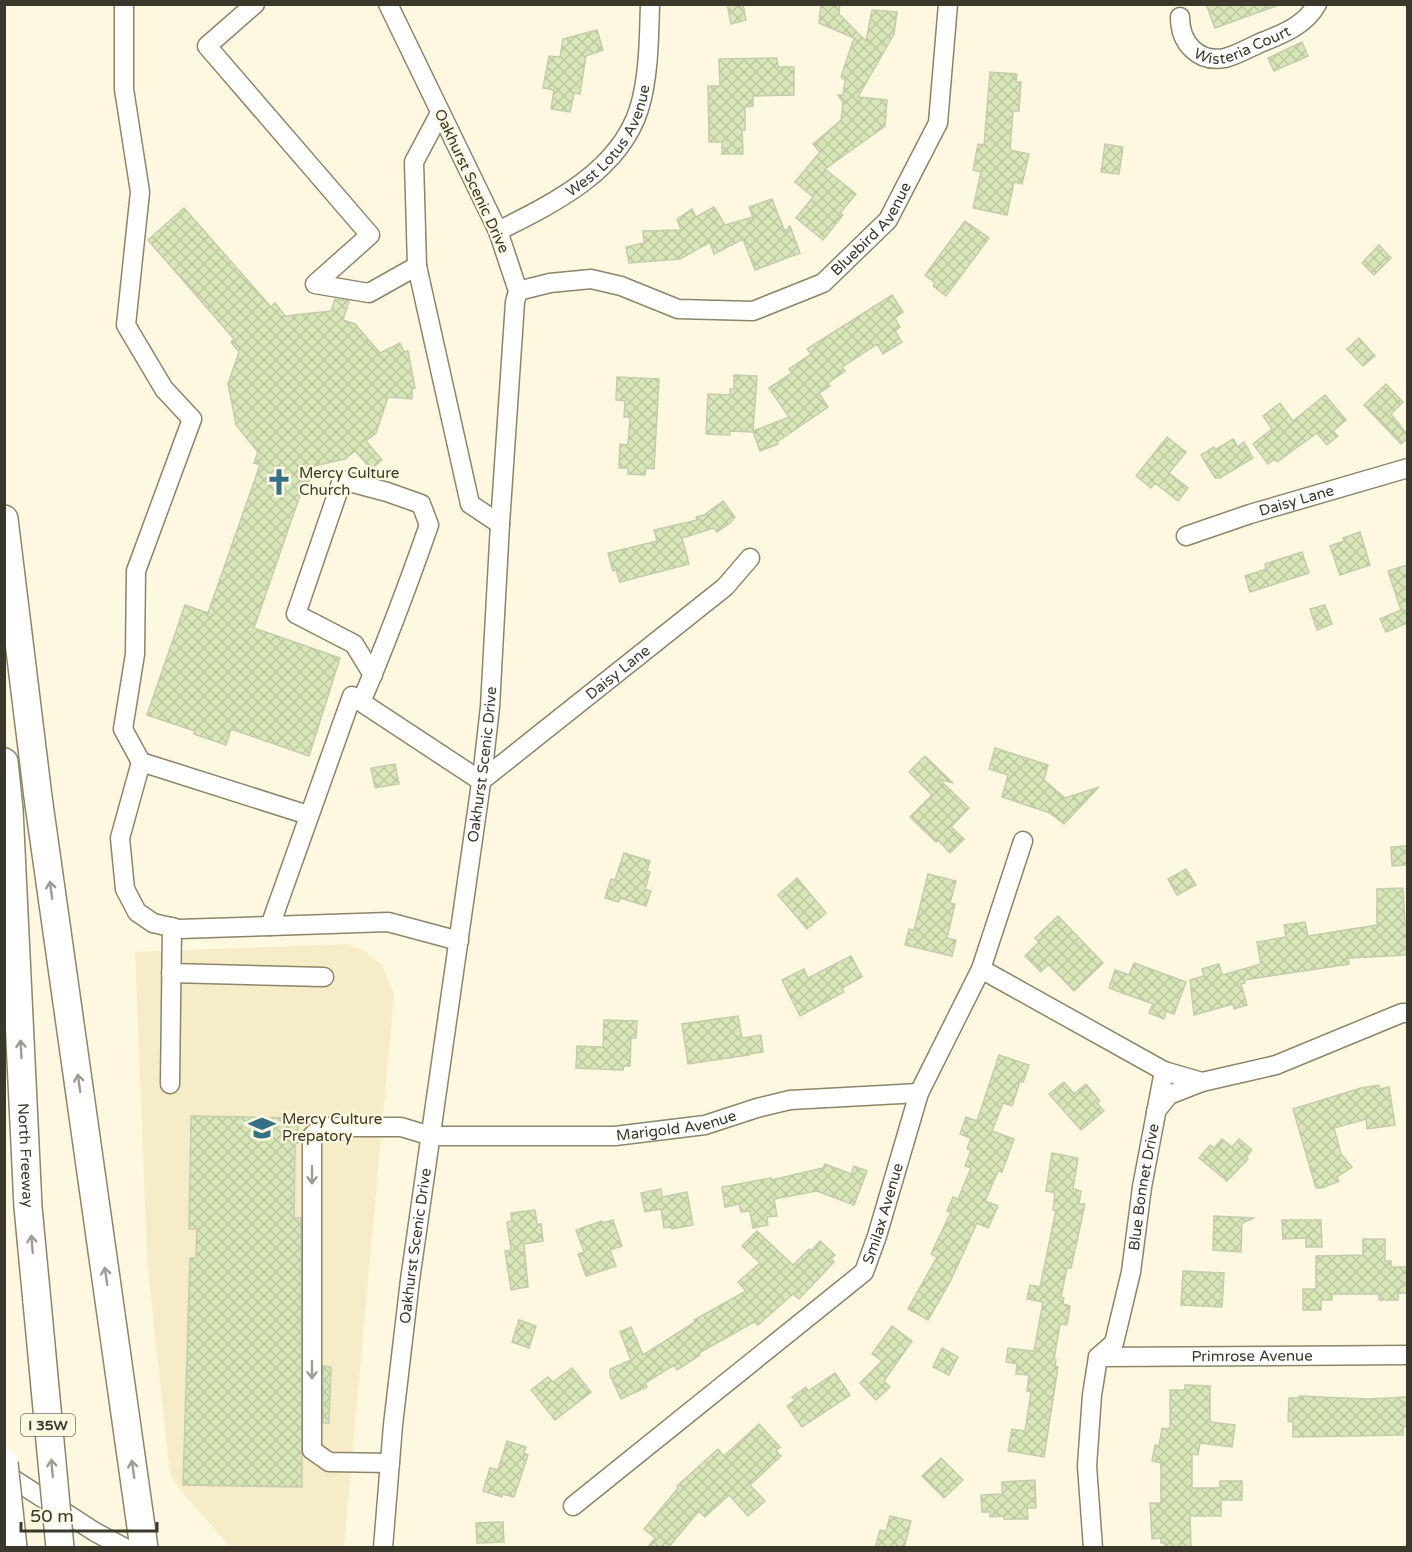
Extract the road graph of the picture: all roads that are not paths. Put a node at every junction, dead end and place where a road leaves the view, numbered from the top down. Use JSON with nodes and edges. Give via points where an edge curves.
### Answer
{"nodes":[{"id":1,"x":124,"y":4,"type":"edge"},
{"id":2,"x":255,"y":4,"type":"edge"},
{"id":3,"x":388,"y":4,"type":"edge"},
{"id":4,"x":650,"y":4,"type":"edge"},
{"id":5,"x":948,"y":4,"type":"edge"},
{"id":6,"x":1317,"y":4,"type":"edge"},
{"id":7,"x":1180,"y":17,"type":"dead end"},
{"id":8,"x":440,"y":113,"type":"junction"},
{"id":9,"x":498,"y":231,"type":"junction"},
{"id":10,"x":417,"y":266,"type":"junction"},
{"id":11,"x":519,"y":291,"type":"junction"},
{"id":12,"x":1407,"y":468,"type":"edge"},
{"id":13,"x":4,"y":519,"type":"edge"},
{"id":14,"x":500,"y":524,"type":"junction"},
{"id":15,"x":1186,"y":536,"type":"dead end"},
{"id":16,"x":750,"y":558,"type":"dead end"},
{"id":17,"x":373,"y":675,"type":"junction"},
{"id":18,"x":361,"y":702,"type":"junction"},
{"id":19,"x":4,"y":762,"type":"edge"},
{"id":20,"x":141,"y":762,"type":"junction"},
{"id":21,"x":481,"y":781,"type":"junction"},
{"id":22,"x":308,"y":815,"type":"junction"},
{"id":23,"x":1023,"y":841,"type":"dead end"},
{"id":24,"x":270,"y":926,"type":"junction"},
{"id":25,"x":172,"y":927,"type":"junction"},
{"id":26,"x":459,"y":941,"type":"junction"},
{"id":27,"x":981,"y":969,"type":"junction"},
{"id":28,"x":171,"y":973,"type":"junction"},
{"id":29,"x":324,"y":977,"type":"dead end"},
{"id":30,"x":1406,"y":1012,"type":"edge"},
{"id":31,"x":1164,"y":1071,"type":"junction"},
{"id":32,"x":1202,"y":1082,"type":"junction"},
{"id":33,"x":170,"y":1084,"type":"dead end"},
{"id":34,"x":919,"y":1093,"type":"junction"},
{"id":35,"x":1155,"y":1112,"type":"junction"},
{"id":36,"x":431,"y":1136,"type":"junction"},
{"id":37,"x":1407,"y":1355,"type":"edge"},
{"id":38,"x":1098,"y":1357,"type":"junction"},
{"id":39,"x":4,"y":1463,"type":"edge"},
{"id":40,"x":390,"y":1463,"type":"junction"},
{"id":41,"x":4,"y":1473,"type":"edge"},
{"id":42,"x":573,"y":1506,"type":"dead end"},
{"id":43,"x":4,"y":1535,"type":"edge"},
{"id":44,"x":13,"y":1548,"type":"edge"},
{"id":45,"x":24,"y":1548,"type":"edge"},
{"id":46,"x":60,"y":1548,"type":"edge"},
{"id":47,"x":125,"y":1548,"type":"edge"},
{"id":48,"x":144,"y":1548,"type":"edge"},
{"id":49,"x":383,"y":1548,"type":"edge"},
{"id":50,"x":1093,"y":1548,"type":"edge"}],
"edges":[{"from":1,"to":20,"type":"street","via":[[124,89],[140,192],[126,325],[164,389],[192,419],[136,571],[135,654],[123,729]]},
{"from":2,"to":10,"type":"street","via":[[207,46],[370,235],[315,284],[369,293]]},
{"from":3,"to":8,"type":"street","name":"Oakhurst Scenic Drive"},
{"from":4,"to":9,"type":"street","name":"West Lotus Avenue","via":[[649,50],[641,99],[628,133],[603,166],[548,206]]},
{"from":5,"to":11,"type":"street","name":"Bluebird Avenue","via":[[938,123],[888,220],[823,283],[753,311],[678,309],[621,286],[591,279]]},
{"from":6,"to":7,"type":"street","name":"Wisteria Court","via":[[1302,23],[1231,56],[1215,59],[1191,48],[1180,27]]},
{"from":8,"to":9,"type":"street","name":"Oakhurst Scenic Drive"},
{"from":8,"to":10,"type":"street","via":[[414,162]]},
{"from":9,"to":11,"type":"street","name":"Oakhurst Scenic Drive"},
{"from":10,"to":14,"type":"street","via":[[470,504]]},
{"from":11,"to":14,"type":"street","name":"Oakhurst Scenic Drive","via":[[515,302]]},
{"from":12,"to":15,"type":"street","name":"Daisy Lane"},
{"from":48,"to":13,"type":"highway","one_way":true,"via":[[38,797]]},
{"from":14,"to":21,"type":"street","name":"Oakhurst Scenic Drive","via":[[490,707]]},
{"from":16,"to":21,"type":"street","name":"Daisy Lane","via":[[725,587]]},
{"from":17,"to":17,"type":"street","via":[[429,525],[420,504],[342,480],[296,614],[354,644]]},
{"from":17,"to":18,"type":"street"},
{"from":18,"to":21,"type":"street"},
{"from":18,"to":22,"type":"street","via":[[352,696]]},
{"from":46,"to":19,"type":"highway","name":"North Freeway","number":"I 35W","one_way":true,"bridge":true,"via":[[28,1208]]},
{"from":20,"to":22,"type":"street"},
{"from":20,"to":25,"type":"street","via":[[120,838],[125,889],[137,912],[153,924]]},
{"from":21,"to":26,"type":"street","name":"Oakhurst Scenic Drive"},
{"from":22,"to":24,"type":"street"},
{"from":23,"to":27,"type":"street","name":"Smilax Avenue"},
{"from":24,"to":25,"type":"street"},
{"from":24,"to":26,"type":"street","via":[[388,922]]},
{"from":25,"to":28,"type":"street"},
{"from":26,"to":36,"type":"street","name":"Oakhurst Scenic Drive"},
{"from":27,"to":31,"type":"street"},
{"from":27,"to":34,"type":"street","name":"Smilax Avenue"},
{"from":28,"to":29,"type":"street"},
{"from":28,"to":33,"type":"street"},
{"from":30,"to":32,"type":"street","via":[[1276,1065]]},
{"from":31,"to":32,"type":"street"},
{"from":31,"to":35,"type":"street","name":"Blue Bonnet Drive"},
{"from":32,"to":35,"type":"street","via":[[1169,1095]]},
{"from":34,"to":36,"type":"street","name":"Marigold Avenue","via":[[790,1100],[705,1125],[615,1136]]},
{"from":34,"to":42,"type":"street","name":"Smilax Avenue","via":[[864,1272]]},
{"from":35,"to":38,"type":"street","name":"Blue Bonnet Drive","via":[[1131,1272],[1114,1343]]},
{"from":36,"to":40,"type":"street","name":"Oakhurst Scenic Drive"},
{"from":36,"to":40,"type":"street","name":"Marigold Avenue","one_way":true,"via":[[401,1127],[321,1127],[312,1136],[312,1450],[329,1462]]},
{"from":37,"to":38,"type":"street","name":"Primrose Avenue"},
{"from":38,"to":50,"type":"street","name":"Blue Bonnet Drive","via":[[1087,1466]]},
{"from":39,"to":44,"type":"highway","bridge":true},
{"from":40,"to":49,"type":"street","name":"Oakhurst Scenic Drive"},
{"from":41,"to":47,"type":"street"},
{"from":43,"to":45,"type":"street"}]}
